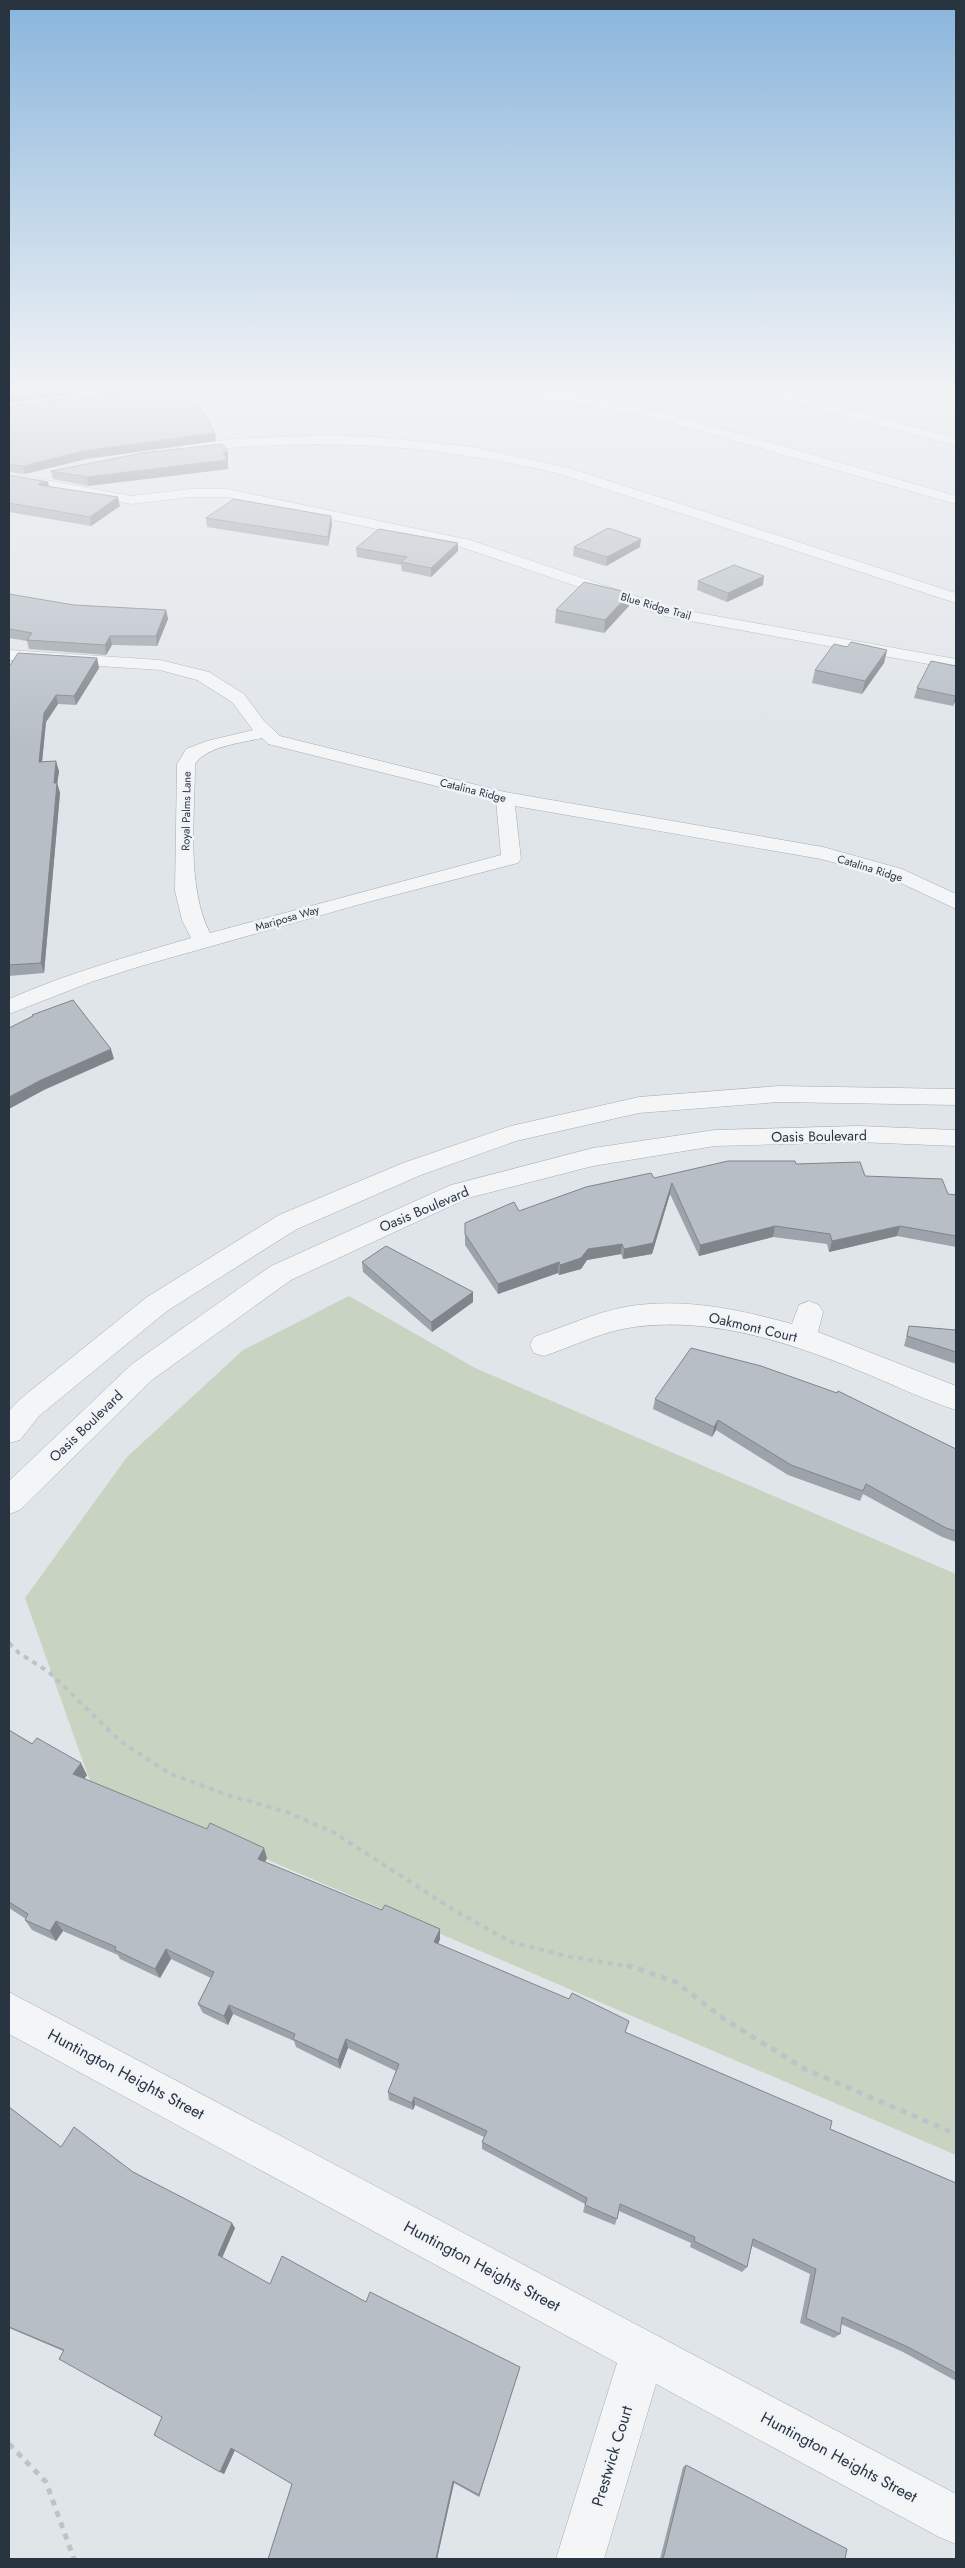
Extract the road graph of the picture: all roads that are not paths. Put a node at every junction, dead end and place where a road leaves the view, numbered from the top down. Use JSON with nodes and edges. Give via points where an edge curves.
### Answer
{"nodes":[{"id":1,"x":283,"y":505,"type":"edge"},
{"id":2,"x":668,"y":505,"type":"edge"},
{"id":3,"x":956,"y":598,"type":"edge"},
{"id":4,"x":9,"y":656,"type":"edge"},
{"id":5,"x":956,"y":664,"type":"edge"},
{"id":6,"x":265,"y":732,"type":"junction"},
{"id":7,"x":504,"y":798,"type":"junction"},
{"id":8,"x":956,"y":903,"type":"edge"},
{"id":9,"x":204,"y":942,"type":"junction"},
{"id":10,"x":9,"y":1007,"type":"edge"},
{"id":11,"x":956,"y":1096,"type":"edge"},
{"id":12,"x":956,"y":1138,"type":"edge"},
{"id":13,"x":544,"y":1346,"type":"dead end"},
{"id":14,"x":956,"y":1398,"type":"edge"},
{"id":15,"x":9,"y":1431,"type":"edge"},
{"id":16,"x":9,"y":1501,"type":"edge"},
{"id":17,"x":9,"y":2012,"type":"edge"},
{"id":18,"x":643,"y":2352,"type":"junction"},
{"id":19,"x":956,"y":2520,"type":"edge"},
{"id":20,"x":580,"y":2559,"type":"edge"}],
"edges":[{"from":1,"to":5,"type":"street","name":"Blue Ridge Trail","via":[[464,543],[668,612]]},
{"from":2,"to":3,"type":"street"},
{"from":4,"to":6,"type":"street","name":"Catalina Ridge","via":[[160,665],[203,676],[238,698]]},
{"from":6,"to":7,"type":"street","name":"Catalina Ridge","via":[[274,740],[306,749]]},
{"from":6,"to":9,"type":"street","name":"Royal Palms Lane","via":[[193,753],[186,764],[185,891],[193,920]]},
{"from":7,"to":8,"type":"street","name":"Catalina Ridge","via":[[823,853],[895,873]]},
{"from":7,"to":9,"type":"street","name":"Mariposa Way","via":[[511,859],[391,888]]},
{"from":9,"to":10,"type":"street","name":"Mariposa Way","via":[[49,988]]},
{"from":11,"to":15,"type":"street","via":[[780,1094],[639,1105],[511,1134],[412,1169],[288,1222],[158,1304],[29,1408]]},
{"from":12,"to":16,"type":"street","name":"Oasis Boulevard","via":[[858,1134],[715,1138],[593,1157],[460,1191],[281,1273],[142,1372]]},
{"from":13,"to":14,"type":"street","name":"Oakmont Court","via":[[634,1316],[710,1315],[806,1325]]},
{"from":17,"to":18,"type":"street","name":"Huntington Heights Street"},
{"from":18,"to":19,"type":"street","name":"Huntington Heights Street"},
{"from":18,"to":20,"type":"street","name":"Prestwick Court"}]}
